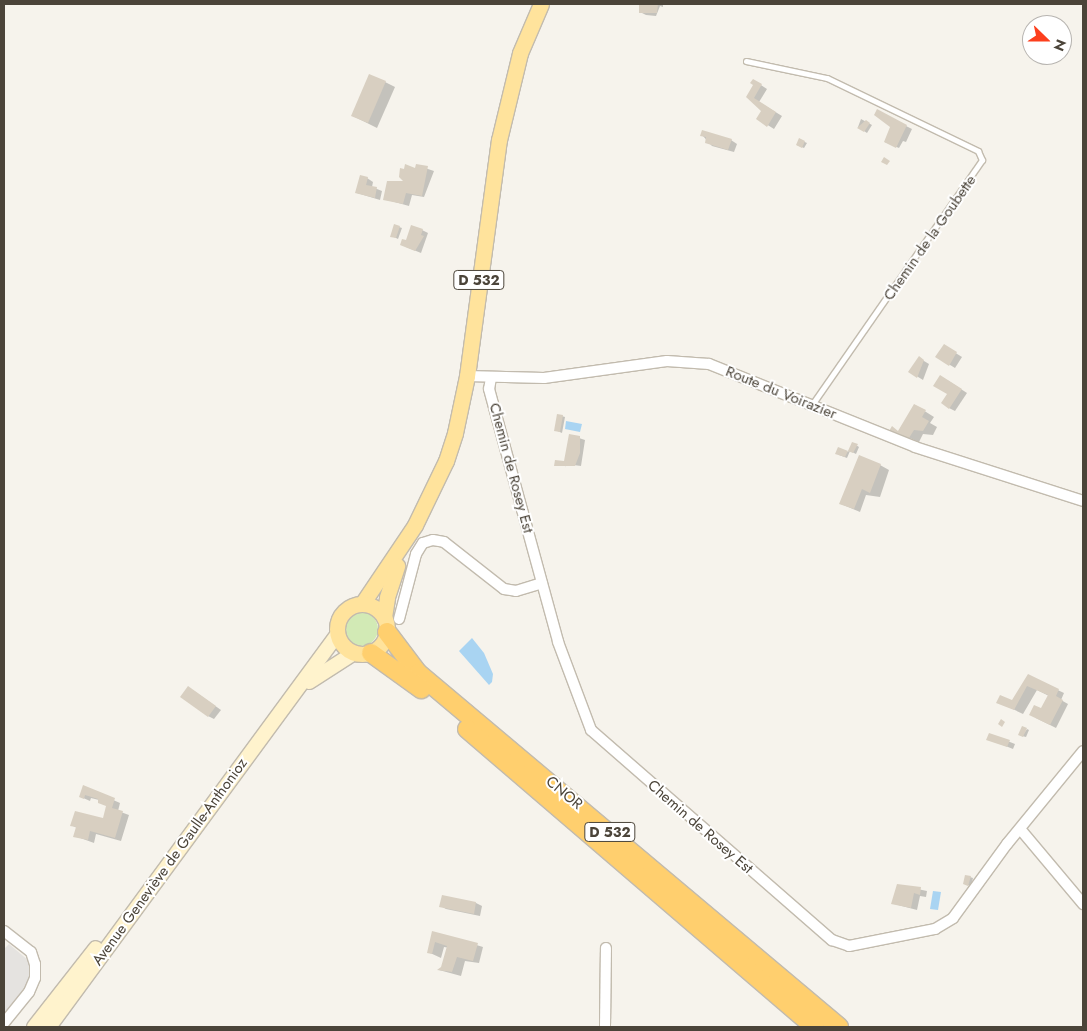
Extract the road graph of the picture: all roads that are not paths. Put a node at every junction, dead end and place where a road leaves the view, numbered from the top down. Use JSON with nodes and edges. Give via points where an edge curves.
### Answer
{"nodes":[{"id":1,"x":541,"y":4,"type":"edge"},
{"id":2,"x":746,"y":61,"type":"dead end"},
{"id":3,"x":467,"y":376,"type":"junction"},
{"id":4,"x":491,"y":378,"type":"junction"},
{"id":5,"x":812,"y":405,"type":"junction"},
{"id":6,"x":1083,"y":501,"type":"edge"},
{"id":7,"x":404,"y":546,"type":"junction"},
{"id":8,"x":542,"y":583,"type":"junction"},
{"id":9,"x":362,"y":604,"type":"junction"},
{"id":10,"x":399,"y":619,"type":"dead end"},
{"id":11,"x":385,"y":625,"type":"junction"},
{"id":12,"x":337,"y":635,"type":"junction"},
{"id":13,"x":363,"y":653,"type":"junction"},
{"id":14,"x":291,"y":697,"type":"junction"},
{"id":15,"x":1083,"y":750,"type":"edge"},
{"id":16,"x":1021,"y":830,"type":"junction"},
{"id":17,"x":159,"y":876,"type":"junction"},
{"id":18,"x":1083,"y":904,"type":"edge"},
{"id":19,"x":4,"y":930,"type":"edge"},
{"id":20,"x":606,"y":948,"type":"dead end"},
{"id":21,"x":4,"y":1023,"type":"edge"},
{"id":22,"x":34,"y":1027,"type":"edge"},
{"id":23,"x":49,"y":1027,"type":"edge"},
{"id":24,"x":605,"y":1027,"type":"edge"},
{"id":25,"x":815,"y":1027,"type":"edge"},
{"id":26,"x":839,"y":1027,"type":"edge"}],
"edges":[{"from":1,"to":3,"type":"main road","number":"D 532","via":[[520,53],[499,140]]},
{"from":2,"to":5,"type":"lane","name":"Chemin de la Goubette","via":[[827,78],[978,151],[982,160]]},
{"from":3,"to":4,"type":"street","name":"Route du Voirazier"},
{"from":3,"to":7,"type":"main road","number":"D 532","via":[[446,461]]},
{"from":4,"to":5,"type":"street","name":"Route du Voirazier","via":[[544,378],[667,361],[709,364]]},
{"from":4,"to":8,"type":"street","name":"Chemin de Rosey Est","via":[[489,389]]},
{"from":5,"to":6,"type":"street","name":"Route du Voirazier","via":[[915,447]]},
{"from":7,"to":9,"type":"main road","number":"D 532"},
{"from":7,"to":11,"type":"main road","number":"D 532","via":[[386,597]]},
{"from":8,"to":10,"type":"street","via":[[516,591],[504,590],[444,542],[433,540],[423,544],[416,554]]},
{"from":8,"to":16,"type":"street","name":"Chemin de Rosey Est","via":[[558,642],[596,737],[832,940],[850,946],[941,926],[953,918]]},
{"from":9,"to":11,"type":"main road","via":[[378,610]]},
{"from":9,"to":12,"type":"main road","via":[[354,605],[341,615]]},
{"from":11,"to":13,"type":"main road","via":[[384,641]]},
{"from":11,"to":26,"type":"highway","name":"CNOR","number":"D 532","via":[[418,673]]},
{"from":12,"to":13,"type":"main road","via":[[346,649]]},
{"from":12,"to":14,"type":"main road","name":"Avenue Geneviève de Gaulle-Anthonioz"},
{"from":13,"to":14,"type":"main road","name":"Avenue Geneviève de Gaulle-Anthonioz","via":[[314,678]]},
{"from":13,"to":25,"type":"highway","name":"CNOR","number":"D 532","via":[[419,688]]},
{"from":14,"to":17,"type":"main road","name":"Avenue Geneviève de Gaulle-Anthonioz"},
{"from":15,"to":16,"type":"street","name":"Chemin de Rosey Est"},
{"from":16,"to":18,"type":"street"},
{"from":17,"to":22,"type":"main road","via":[[122,916]]},
{"from":17,"to":23,"type":"main road","name":"Avenue Geneviève de Gaulle-Anthonioz"},
{"from":19,"to":21,"type":"street","via":[[31,952],[35,964],[35,978],[29,992]]},
{"from":20,"to":24,"type":"street"}]}
